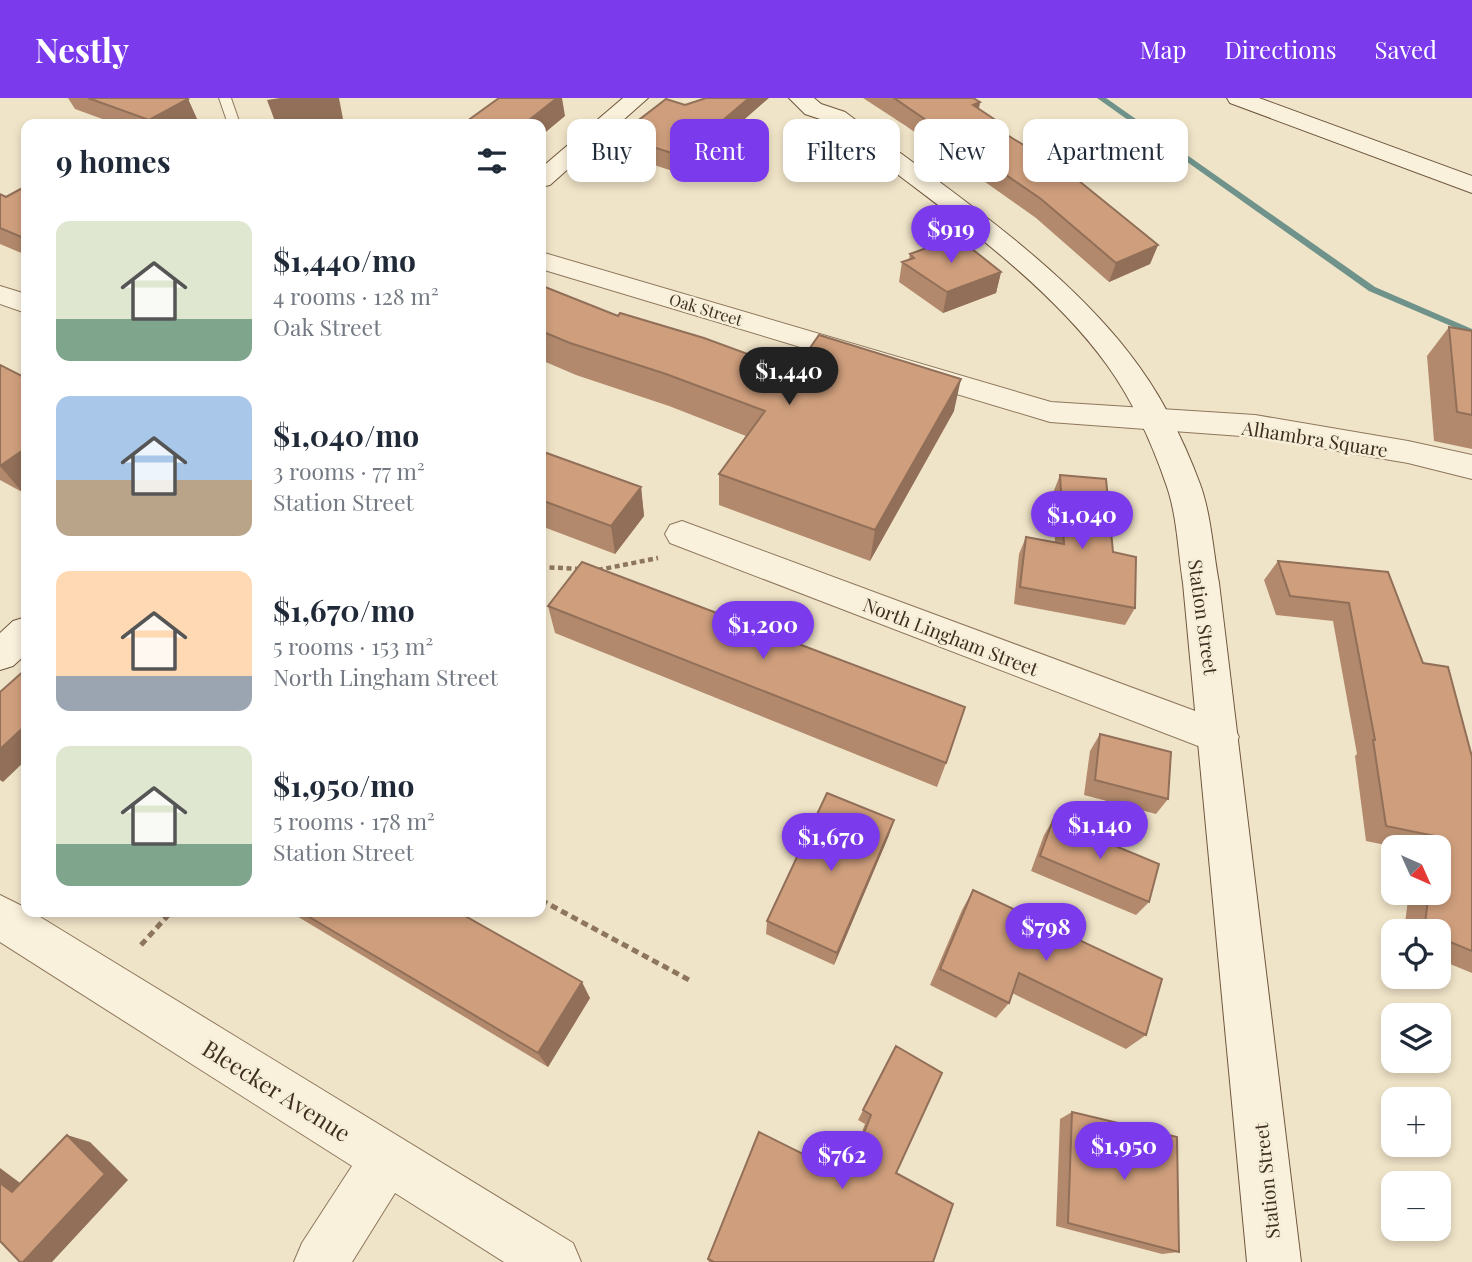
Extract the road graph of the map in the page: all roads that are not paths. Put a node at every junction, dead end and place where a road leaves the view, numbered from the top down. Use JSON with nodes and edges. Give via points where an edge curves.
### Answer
{"nodes":[{"id":1,"x":225,"y":98,"type":"edge"},
{"id":2,"x":636,"y":98,"type":"edge"},
{"id":3,"x":800,"y":98,"type":"edge"},
{"id":4,"x":1238,"y":98,"type":"edge"},
{"id":5,"x":832,"y":108,"type":"edge"},
{"id":6,"x":232,"y":119,"type":"edge"},
{"id":7,"x":546,"y":176,"type":"edge"},
{"id":8,"x":1472,"y":185,"type":"edge"},
{"id":9,"x":546,"y":261,"type":"edge"},
{"id":10,"x":0,"y":294,"type":"edge"},
{"id":11,"x":21,"y":302,"type":"edge"},
{"id":12,"x":1156,"y":420,"type":"junction"},
{"id":13,"x":1472,"y":467,"type":"edge"},
{"id":14,"x":675,"y":545,"type":"road end"},
{"id":15,"x":21,"y":636,"type":"edge"},
{"id":16,"x":0,"y":655,"type":"edge"},
{"id":17,"x":1219,"y":737,"type":"junction"},
{"id":18,"x":0,"y":917,"type":"edge"},
{"id":19,"x":387,"y":1159,"type":"junction"},
{"id":20,"x":321,"y":1262,"type":"edge"},
{"id":21,"x":554,"y":1262,"type":"edge"},
{"id":22,"x":1274,"y":1262,"type":"edge"}],
"edges":[{"from":1,"to":6,"type":"lane"},
{"from":2,"to":7,"type":"street"},
{"from":3,"to":5,"type":"street","name":"Station Street","via":[[813,108]]},
{"from":4,"to":8,"type":"street"},
{"from":5,"to":12,"type":"street","name":"Station Street","via":[[1073,307],[1119,360]]},
{"from":9,"to":12,"type":"street","name":"Oak Street","via":[[1050,412]]},
{"from":10,"to":11,"type":"street"},
{"from":12,"to":13,"type":"street","name":"Alhambra Square","via":[[1255,426]]},
{"from":12,"to":17,"type":"street","name":"Station Street","via":[[1184,486]]},
{"from":14,"to":17,"type":"street","name":"North Lingham Street"},
{"from":15,"to":16,"type":"street"},
{"from":17,"to":22,"type":"street","name":"Station Street"},
{"from":18,"to":19,"type":"street","name":"Bleecker Avenue"},
{"from":19,"to":20,"type":"street"},
{"from":19,"to":21,"type":"street","name":"Bleecker Avenue"}]}
